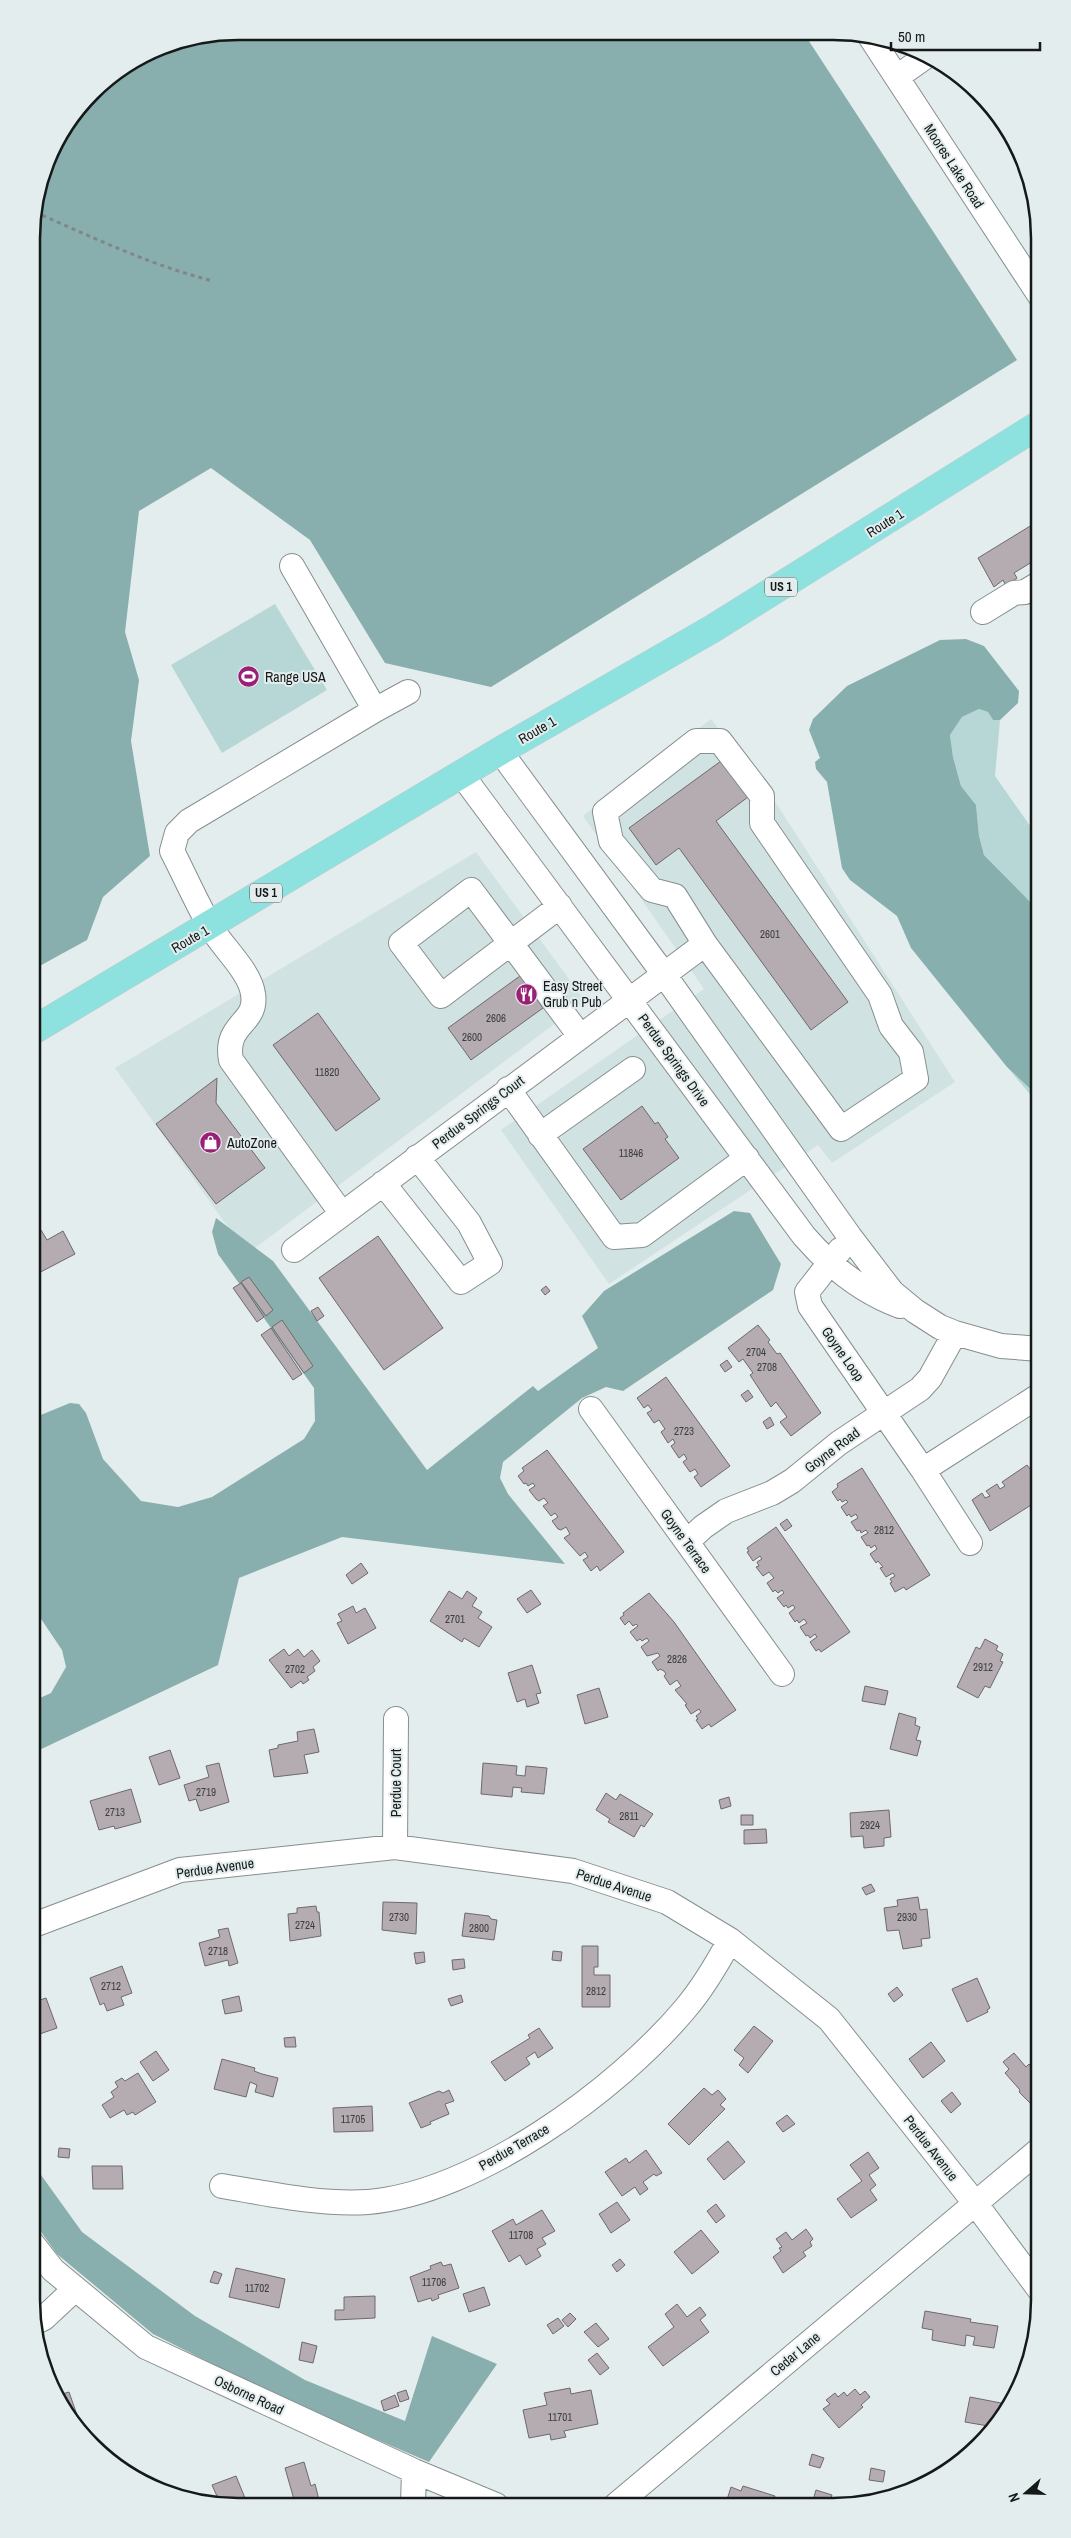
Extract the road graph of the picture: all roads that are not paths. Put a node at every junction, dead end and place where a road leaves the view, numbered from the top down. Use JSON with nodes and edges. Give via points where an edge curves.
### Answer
{"nodes":[{"id":1,"x":875,"y":45,"type":"edge"},
{"id":2,"x":920,"y":60,"type":"edge"},
{"id":3,"x":896,"y":77,"type":"junction"},
{"id":4,"x":1031,"y":282,"type":"edge"},
{"id":5,"x":1031,"y":430,"type":"edge"},
{"id":6,"x":292,"y":566,"type":"dead end"},
{"id":7,"x":1031,"y":588,"type":"edge"},
{"id":8,"x":983,"y":612,"type":"dead end"},
{"id":9,"x":408,"y":692,"type":"dead end"},
{"id":10,"x":375,"y":710,"type":"junction"},
{"id":11,"x":500,"y":751,"type":"junction"},
{"id":12,"x":462,"y":775,"type":"junction"},
{"id":13,"x":560,"y":906,"type":"junction"},
{"id":14,"x":210,"y":926,"type":"junction"},
{"id":15,"x":511,"y":943,"type":"junction"},
{"id":16,"x":705,"y":944,"type":"junction"},
{"id":17,"x":662,"y":973,"type":"junction"},
{"id":18,"x":630,"y":998,"type":"junction"},
{"id":19,"x":40,"y":1027,"type":"edge"},
{"id":20,"x":580,"y":1036,"type":"junction"},
{"id":21,"x":633,"y":1069,"type":"dead end"},
{"id":22,"x":508,"y":1089,"type":"junction"},
{"id":23,"x":540,"y":1135,"type":"junction"},
{"id":24,"x":417,"y":1157,"type":"junction"},
{"id":25,"x":747,"y":1158,"type":"junction"},
{"id":26,"x":383,"y":1183,"type":"junction"},
{"id":27,"x":342,"y":1214,"type":"junction"},
{"id":28,"x":850,"y":1237,"type":"junction"},
{"id":29,"x":294,"y":1250,"type":"dead end"},
{"id":30,"x":829,"y":1262,"type":"junction"},
{"id":31,"x":915,"y":1311,"type":"junction"},
{"id":32,"x":955,"y":1333,"type":"junction"},
{"id":33,"x":1031,"y":1348,"type":"edge"},
{"id":34,"x":1031,"y":1401,"type":"edge"},
{"id":35,"x":591,"y":1409,"type":"dead end"},
{"id":36,"x":884,"y":1413,"type":"junction"},
{"id":37,"x":923,"y":1470,"type":"junction"},
{"id":38,"x":687,"y":1542,"type":"junction"},
{"id":39,"x":970,"y":1543,"type":"dead end"},
{"id":40,"x":782,"y":1674,"type":"dead end"},
{"id":41,"x":396,"y":1719,"type":"dead end"},
{"id":42,"x":395,"y":1847,"type":"junction"},
{"id":43,"x":40,"y":1923,"type":"edge"},
{"id":44,"x":730,"y":1940,"type":"junction"},
{"id":45,"x":1031,"y":2157,"type":"edge"},
{"id":46,"x":222,"y":2186,"type":"dead end"},
{"id":47,"x":975,"y":2203,"type":"junction"},
{"id":48,"x":40,"y":2253,"type":"edge"},
{"id":49,"x":1031,"y":2278,"type":"edge"},
{"id":50,"x":75,"y":2289,"type":"junction"},
{"id":51,"x":41,"y":2320,"type":"edge"},
{"id":52,"x":414,"y":2471,"type":"junction"},
{"id":53,"x":412,"y":2498,"type":"edge"},
{"id":54,"x":479,"y":2498,"type":"edge"},
{"id":55,"x":624,"y":2498,"type":"edge"}],
"edges":[{"from":1,"to":3,"type":"street","name":"Moores Lake Road"},
{"from":2,"to":3,"type":"street"},
{"from":3,"to":4,"type":"street","name":"Moores Lake Road"},
{"from":5,"to":11,"type":"main road","name":"Route 1","number":"US 1","via":[[760,600]]},
{"from":6,"to":10,"type":"street"},
{"from":7,"to":8,"type":"street","via":[[1014,593]]},
{"from":9,"to":10,"type":"street"},
{"from":10,"to":14,"type":"street","via":[[189,821],[177,833],[172,851]]},
{"from":11,"to":12,"type":"main road","name":"Route 1","number":"US 1"},
{"from":11,"to":17,"type":"street","name":"Perdue Springs Drive"},
{"from":12,"to":13,"type":"street","name":"Perdue Springs Drive"},
{"from":12,"to":14,"type":"main road","name":"Route 1","number":"US 1"},
{"from":13,"to":15,"type":"street"},
{"from":13,"to":18,"type":"street","name":"Perdue Springs Drive"},
{"from":14,"to":19,"type":"main road","name":"Route 1","number":"US 1"},
{"from":14,"to":27,"type":"street","via":[[250,983],[254,996],[248,1018],[231,1037],[231,1060]]},
{"from":15,"to":15,"type":"street","via":[[441,996],[401,943],[471,890]]},
{"from":15,"to":20,"type":"street"},
{"from":16,"to":16,"type":"street","via":[[841,1129],[916,1079],[911,1052],[891,1026],[880,995],[762,823],[762,796],[720,740],[696,741],[605,812],[611,841],[652,890],[676,896]]},
{"from":16,"to":17,"type":"street","name":"Perdue Springs Court"},
{"from":17,"to":18,"type":"street","name":"Perdue Springs Court"},
{"from":17,"to":28,"type":"street","name":"Perdue Springs Drive"},
{"from":18,"to":20,"type":"street","name":"Perdue Springs Court"},
{"from":18,"to":25,"type":"street","name":"Perdue Springs Drive"},
{"from":20,"to":22,"type":"street","name":"Perdue Springs Court"},
{"from":21,"to":23,"type":"street"},
{"from":22,"to":23,"type":"street"},
{"from":22,"to":24,"type":"street","name":"Perdue Springs Court"},
{"from":23,"to":25,"type":"street","via":[[614,1236],[642,1236]]},
{"from":24,"to":26,"type":"street","name":"Perdue Springs Court"},
{"from":24,"to":26,"type":"street","via":[[469,1223],[490,1263],[461,1282]]},
{"from":25,"to":30,"type":"street","name":"Perdue Springs Drive","via":[[804,1236]]},
{"from":26,"to":27,"type":"street","name":"Perdue Springs Court"},
{"from":27,"to":29,"type":"street","name":"Perdue Springs Court"},
{"from":28,"to":30,"type":"street","name":"Goyne Loop"},
{"from":28,"to":31,"type":"street","name":"Perdue Springs Drive","via":[[892,1292]]},
{"from":30,"to":31,"type":"street","name":"Perdue Springs Drive","via":[[866,1290]]},
{"from":30,"to":36,"type":"street","name":"Goyne Loop","via":[[808,1292],[810,1306]]},
{"from":31,"to":32,"type":"street","name":"Perdue Springs Drive"},
{"from":32,"to":33,"type":"street","name":"Perdue Springs Drive","via":[[1001,1346]]},
{"from":32,"to":36,"type":"street","name":"Goyne Road","via":[[930,1378],[920,1389]]},
{"from":34,"to":37,"type":"street"},
{"from":35,"to":38,"type":"street","name":"Goyne Terrace"},
{"from":36,"to":37,"type":"street","name":"Goyne Loop"},
{"from":36,"to":38,"type":"street","name":"Goyne Road","via":[[839,1443],[792,1481],[772,1493],[726,1511]]},
{"from":37,"to":39,"type":"street","name":"Goyne Loop"},
{"from":38,"to":40,"type":"street","name":"Goyne Terrace"},
{"from":41,"to":42,"type":"street","name":"Perdue Court"},
{"from":42,"to":43,"type":"street","name":"Perdue Avenue","via":[[180,1870]]},
{"from":42,"to":44,"type":"street","name":"Perdue Avenue","via":[[573,1871],[667,1902]]},
{"from":44,"to":46,"type":"street","name":"Perdue Terrace","via":[[686,2009],[649,2048],[563,2119],[473,2170],[432,2187],[368,2202],[280,2196]]},
{"from":44,"to":47,"type":"street","name":"Perdue Avenue","via":[[829,2019]]},
{"from":45,"to":47,"type":"street","name":"Cedar Lane"},
{"from":47,"to":49,"type":"street","name":"Perdue Avenue"},
{"from":47,"to":55,"type":"street","name":"Cedar Lane"},
{"from":48,"to":50,"type":"street","name":"Osborne Road"},
{"from":50,"to":51,"type":"street"},
{"from":50,"to":52,"type":"street","name":"Osborne Road","via":[[146,2346]]},
{"from":52,"to":53,"type":"street"},
{"from":52,"to":54,"type":"street","name":"Osborne Road"}]}
